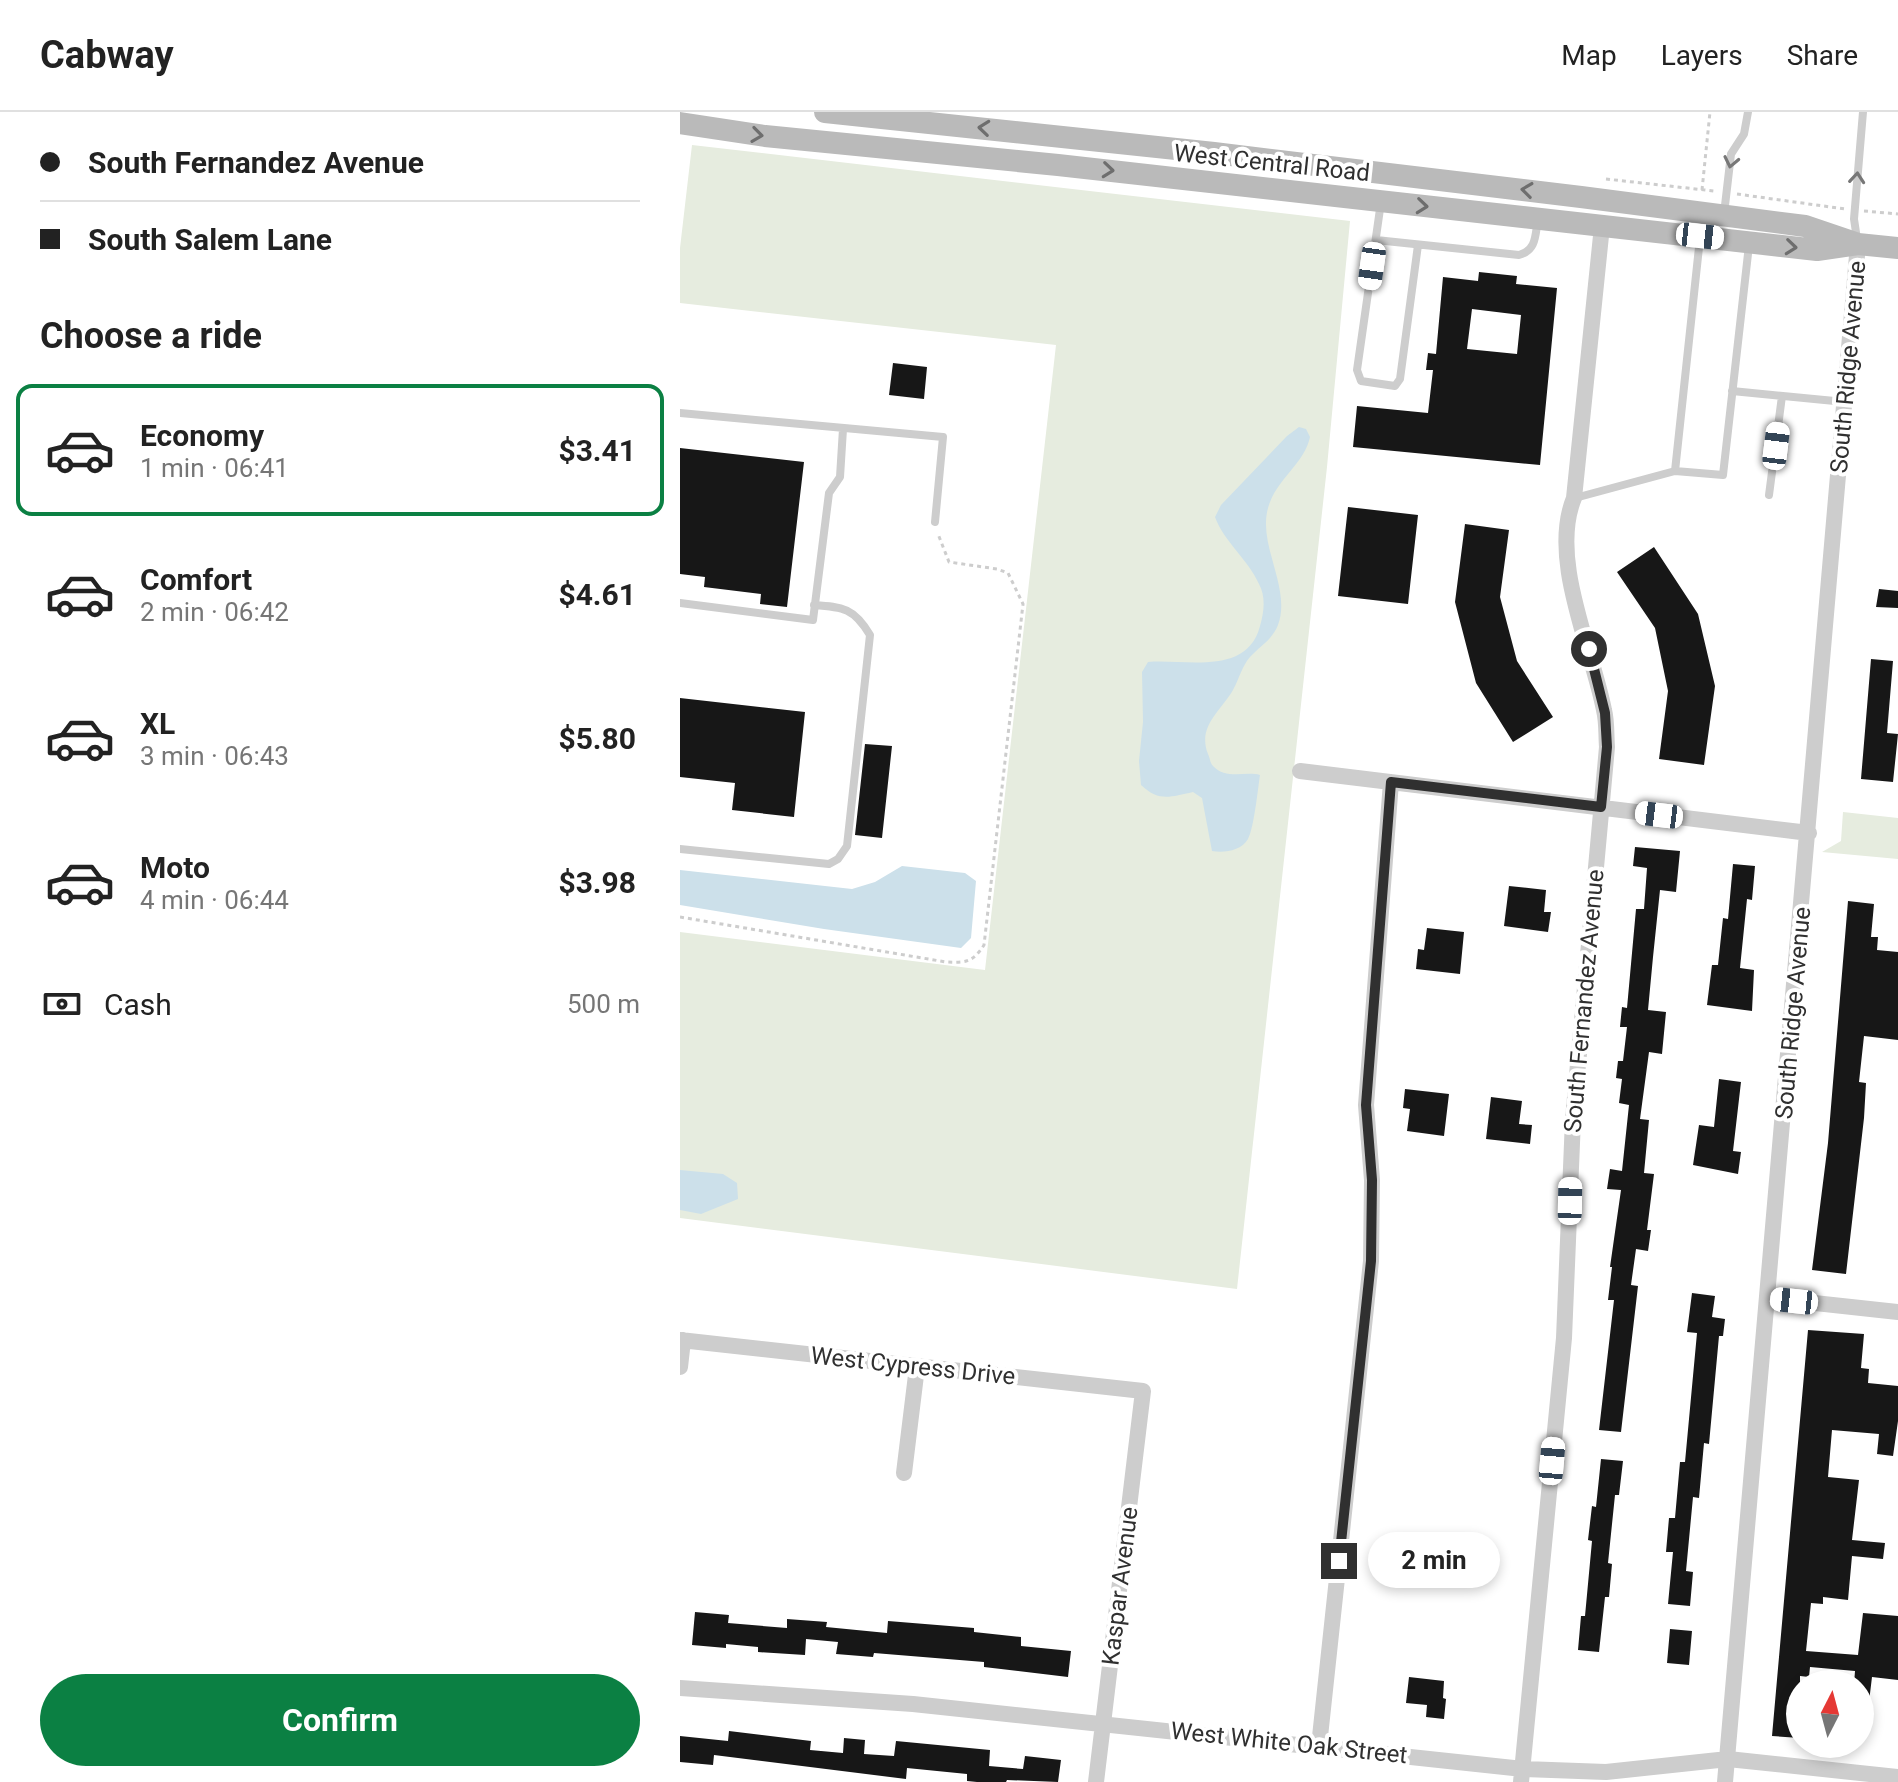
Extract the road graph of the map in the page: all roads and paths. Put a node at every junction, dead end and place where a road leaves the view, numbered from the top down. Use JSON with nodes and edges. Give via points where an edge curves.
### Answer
{"nodes":[{"id":1,"x":825,"y":112,"type":"edge"},
{"id":2,"x":1710,"y":112,"type":"edge"},
{"id":3,"x":1748,"y":112,"type":"edge"},
{"id":4,"x":1863,"y":112,"type":"edge"},
{"id":5,"x":680,"y":123,"type":"edge"},
{"id":6,"x":1605,"y":189,"type":"junction"},
{"id":7,"x":1702,"y":190,"type":"junction"},
{"id":8,"x":1381,"y":201,"type":"junction"},
{"id":9,"x":1725,"y":204,"type":"junction"},
{"id":10,"x":1855,"y":210,"type":"junction"},
{"id":11,"x":1898,"y":214,"type":"edge"},
{"id":12,"x":1538,"y":218,"type":"junction"},
{"id":13,"x":1602,"y":226,"type":"junction"},
{"id":14,"x":1700,"y":236,"type":"junction"},
{"id":15,"x":1376,"y":240,"type":"junction"},
{"id":16,"x":1749,"y":242,"type":"junction"},
{"id":17,"x":1858,"y":244,"type":"junction"},
{"id":18,"x":1418,"y":245,"type":"junction"},
{"id":19,"x":1898,"y":248,"type":"edge"},
{"id":20,"x":1732,"y":391,"type":"junction"},
{"id":21,"x":1782,"y":396,"type":"junction"},
{"id":22,"x":1845,"y":402,"type":"junction"},
{"id":23,"x":680,"y":413,"type":"edge"},
{"id":24,"x":843,"y":429,"type":"junction"},
{"id":25,"x":1675,"y":471,"type":"junction"},
{"id":26,"x":1769,"y":495,"type":"dead end"},
{"id":27,"x":1574,"y":498,"type":"junction"},
{"id":28,"x":935,"y":522,"type":"joint"},
{"id":29,"x":680,"y":603,"type":"edge"},
{"id":30,"x":814,"y":605,"type":"junction"},
{"id":31,"x":1300,"y":771,"type":"dead end"},
{"id":32,"x":1391,"y":782,"type":"junction"},
{"id":33,"x":1601,"y":807,"type":"junction"},
{"id":34,"x":1809,"y":833,"type":"junction"},
{"id":35,"x":680,"y":849,"type":"edge"},
{"id":36,"x":680,"y":917,"type":"edge"},
{"id":37,"x":1768,"y":1298,"type":"junction"},
{"id":38,"x":1898,"y":1312,"type":"edge"},
{"id":39,"x":681,"y":1340,"type":"edge"},
{"id":40,"x":680,"y":1367,"type":"edge"},
{"id":41,"x":917,"y":1367,"type":"junction"},
{"id":42,"x":1143,"y":1391,"type":"joint"},
{"id":43,"x":904,"y":1473,"type":"dead end"},
{"id":44,"x":680,"y":1688,"type":"edge"},
{"id":45,"x":1103,"y":1722,"type":"junction"},
{"id":46,"x":1319,"y":1746,"type":"junction"},
{"id":47,"x":1728,"y":1759,"type":"junction"},
{"id":48,"x":1522,"y":1775,"type":"edge"},
{"id":49,"x":1898,"y":1777,"type":"edge"},
{"id":50,"x":1096,"y":1782,"type":"edge"},
{"id":51,"x":1725,"y":1782,"type":"edge"}],
"edges":[{"from":6,"to":1,"type":"main road","name":"West Central Road","one_way":true},
{"from":2,"to":7,"type":"path"},
{"from":3,"to":9,"type":"lane","one_way":true,"via":[[1744,134],[1731,154]]},
{"from":10,"to":4,"type":"lane","one_way":true},
{"from":5,"to":8,"type":"main road","name":"West Central Road","one_way":true},
{"from":6,"to":7,"type":"path"},
{"from":6,"to":9,"type":"main road","name":"West Central Road"},
{"from":6,"to":13,"type":"lane"},
{"from":7,"to":9,"type":"path"},
{"from":8,"to":12,"type":"main road","name":"West Central Road","one_way":true},
{"from":8,"to":15,"type":"lane"},
{"from":9,"to":10,"type":"path"},
{"from":9,"to":17,"type":"main road","name":"West Central Road"},
{"from":10,"to":11,"type":"path"},
{"from":10,"to":17,"type":"lane"},
{"from":12,"to":13,"type":"main road","name":"West Central Road"},
{"from":12,"to":18,"type":"lane","via":[[1528,253]]},
{"from":13,"to":14,"type":"main road","name":"West Central Road"},
{"from":13,"to":27,"type":"street","name":"South Fernandez Avenue"},
{"from":14,"to":16,"type":"main road","name":"West Central Road"},
{"from":14,"to":25,"type":"lane"},
{"from":15,"to":18,"type":"lane"},
{"from":15,"to":18,"type":"lane","via":[[1357,370],[1361,381],[1395,386]]},
{"from":16,"to":17,"type":"main road","name":"West Central Road","one_way":true,"via":[[1817,250]]},
{"from":16,"to":20,"type":"lane"},
{"from":17,"to":19,"type":"main road","name":"West Central Road"},
{"from":17,"to":22,"type":"street","name":"South Ridge Avenue"},
{"from":20,"to":21,"type":"lane"},
{"from":20,"to":25,"type":"lane","via":[[1723,475]]},
{"from":21,"to":22,"type":"lane"},
{"from":21,"to":26,"type":"lane"},
{"from":22,"to":34,"type":"street","name":"South Ridge Avenue"},
{"from":23,"to":24,"type":"lane"},
{"from":24,"to":28,"type":"lane","via":[[943,437]]},
{"from":24,"to":30,"type":"lane","via":[[840,477],[829,493]]},
{"from":25,"to":27,"type":"lane"},
{"from":27,"to":33,"type":"street","name":"South Fernandez Avenue","via":[[1566,545],[1605,713]]},
{"from":28,"to":36,"type":"path","via":[[949,562],[1008,573],[1023,604],[984,945],[976,958],[946,962]]},
{"from":29,"to":30,"type":"lane","via":[[813,620]]},
{"from":30,"to":35,"type":"lane","via":[[840,607],[860,618],[870,635],[847,846],[829,864]]},
{"from":31,"to":32,"type":"street"},
{"from":32,"to":33,"type":"street"},
{"from":32,"to":46,"type":"street","via":[[1366,1105],[1371,1261]]},
{"from":33,"to":34,"type":"street"},
{"from":33,"to":48,"type":"street","name":"South Fernandez Avenue","via":[[1573,1119],[1564,1338]]},
{"from":34,"to":37,"type":"street","name":"South Ridge Avenue"},
{"from":37,"to":38,"type":"street"},
{"from":37,"to":47,"type":"street","name":"South Ridge Avenue"},
{"from":39,"to":40,"type":"street","name":"West Cypress Drive"},
{"from":39,"to":41,"type":"street","name":"West Cypress Drive"},
{"from":41,"to":42,"type":"street","name":"West Cypress Drive"},
{"from":41,"to":43,"type":"street"},
{"from":42,"to":45,"type":"street","name":"Kaspar Avenue"},
{"from":44,"to":45,"type":"street","name":"West White Oak Street"},
{"from":45,"to":46,"type":"street","name":"West White Oak Street"},
{"from":45,"to":50,"type":"street","name":"Kaspar Avenue"},
{"from":46,"to":48,"type":"street","name":"West White Oak Street"},
{"from":47,"to":48,"type":"street","name":"West White Oak Street"},
{"from":47,"to":49,"type":"street","name":"West White Oak Street"},
{"from":47,"to":51,"type":"street","name":"South Ridge Avenue"}]}
